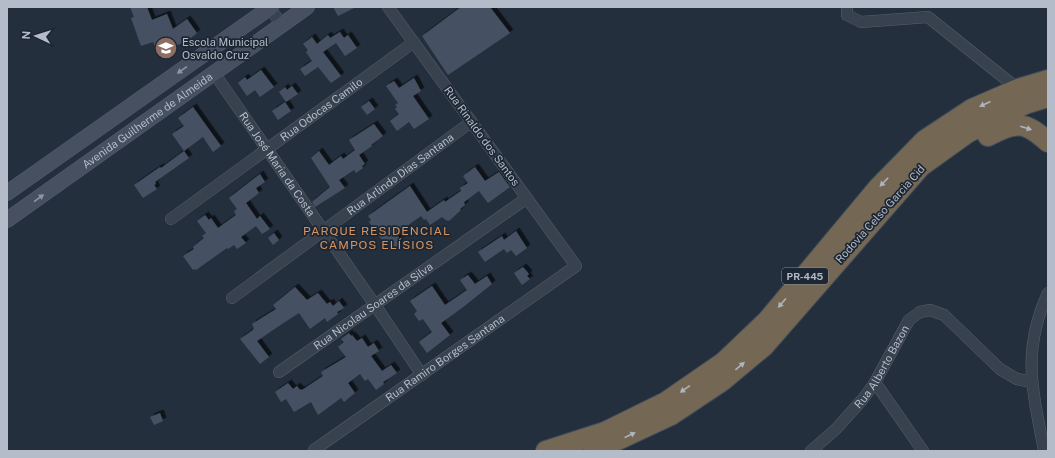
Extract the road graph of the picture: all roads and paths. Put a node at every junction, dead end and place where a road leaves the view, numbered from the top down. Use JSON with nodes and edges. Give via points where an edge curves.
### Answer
{"nodes":[{"id":1,"x":270,"y":7,"type":"edge"},
{"id":2,"x":307,"y":7,"type":"edge"},
{"id":3,"x":388,"y":7,"type":"edge"},
{"id":4,"x":847,"y":7,"type":"edge"},
{"id":5,"x":282,"y":24,"type":"junction"},
{"id":6,"x":414,"y":42,"type":"junction"},
{"id":7,"x":214,"y":73,"type":"junction"},
{"id":8,"x":1048,"y":80,"type":"edge"},
{"id":9,"x":1018,"y":89,"type":"junction"},
{"id":10,"x":1048,"y":97,"type":"edge"},
{"id":11,"x":472,"y":122,"type":"junction"},
{"id":12,"x":1048,"y":142,"type":"edge"},
{"id":13,"x":268,"y":150,"type":"junction"},
{"id":14,"x":66,"y":151,"type":"junction"},
{"id":15,"x":79,"y":169,"type":"junction"},
{"id":16,"x":7,"y":193,"type":"edge"},
{"id":17,"x":527,"y":198,"type":"junction"},
{"id":18,"x":171,"y":219,"type":"dead end"},
{"id":19,"x":7,"y":220,"type":"edge"},
{"id":20,"x":324,"y":231,"type":"junction"},
{"id":21,"x":849,"y":249,"type":"junction"},
{"id":22,"x":576,"y":266,"type":"joint"},
{"id":23,"x":1048,"y":293,"type":"edge"},
{"id":24,"x":232,"y":298,"type":"dead end"},
{"id":25,"x":375,"y":305,"type":"junction"},
{"id":26,"x":279,"y":372,"type":"dead end"},
{"id":27,"x":422,"y":375,"type":"junction"},
{"id":28,"x":1032,"y":382,"type":"junction"},
{"id":29,"x":874,"y":384,"type":"junction"},
{"id":30,"x":314,"y":450,"type":"edge"},
{"id":31,"x":546,"y":451,"type":"edge"},
{"id":32,"x":594,"y":451,"type":"edge"},
{"id":33,"x":811,"y":451,"type":"edge"},
{"id":34,"x":923,"y":451,"type":"edge"},
{"id":35,"x":1044,"y":451,"type":"edge"}],
"edges":[{"from":1,"to":5,"type":"street"},
{"from":1,"to":14,"type":"street","name":"Avenida Guilherme de Almeida","one_way":true},
{"from":2,"to":5,"type":"street","name":"Avenida Guilherme de Almeida"},
{"from":3,"to":6,"type":"street","name":"Rua Rinaldo dos Santos"},
{"from":4,"to":9,"type":"street","via":[[847,15],[861,22],[928,17]]},
{"from":5,"to":7,"type":"street","name":"Avenida Guilherme de Almeida"},
{"from":6,"to":11,"type":"street","name":"Rua Rinaldo dos Santos"},
{"from":6,"to":13,"type":"street","name":"Rua Odocas Camilo"},
{"from":7,"to":13,"type":"street","name":"Rua José Maria da Costa"},
{"from":7,"to":15,"type":"street","name":"Avenida Guilherme de Almeida"},
{"from":8,"to":9,"type":"highway","name":"Rodovia Celso Garcia Cid","number":"PR-445"},
{"from":9,"to":31,"type":"highway","name":"Rodovia Celso Garcia Cid","number":"PR-445","one_way":true,"via":[[972,109],[925,140],[878,188],[767,321],[724,362],[666,402],[605,432]]},
{"from":10,"to":21,"type":"highway","name":"Rodovia Celso Garcia Cid","number":"PR-445","via":[[1025,104],[968,133],[922,166]]},
{"from":11,"to":17,"type":"street","name":"Rua Rinaldo dos Santos"},
{"from":11,"to":20,"type":"street","name":"Rua Arlindo Dias Santana"},
{"from":21,"to":12,"type":"highway","one_way":true,"via":[[948,162],[1001,128],[1017,125],[1030,128]]},
{"from":13,"to":18,"type":"street","name":"Rua Odocas Camilo"},
{"from":13,"to":20,"type":"street","name":"Rua José Maria da Costa"},
{"from":14,"to":15,"type":"street"},
{"from":14,"to":16,"type":"street","name":"Avenida Guilherme de Almeida"},
{"from":19,"to":15,"type":"street","name":"Avenida Guilherme de Almeida","one_way":true},
{"from":17,"to":22,"type":"street","name":"Rua Rinaldo dos Santos"},
{"from":17,"to":25,"type":"street","name":"Rua Nicolau Soares da Silva"},
{"from":20,"to":24,"type":"street","name":"Rua Arlindo Dias Santana"},
{"from":20,"to":25,"type":"street","name":"Rua José Maria da Costa"},
{"from":32,"to":21,"type":"highway","name":"Rodovia Celso Garcia Cid","number":"PR-445","one_way":true,"via":[[671,415],[722,381],[764,346]]},
{"from":22,"to":27,"type":"street","name":"Rua Ramiro Borges Santana"},
{"from":23,"to":28,"type":"street","via":[[1034,337]]},
{"from":25,"to":26,"type":"street","name":"Rua Nicolau Soares da Silva"},
{"from":25,"to":27,"type":"street","name":"Rua José Maria da Costa"},
{"from":27,"to":30,"type":"street","name":"Rua Ramiro Borges Santana"},
{"from":28,"to":29,"type":"street","name":"Rua Alberto Bazon","via":[[1005,373],[944,314],[930,310],[920,312],[909,320]]},
{"from":28,"to":35,"type":"street"},
{"from":29,"to":33,"type":"street","name":"Rua Alberto Bazon","via":[[845,419]]},
{"from":29,"to":34,"type":"street"}]}
